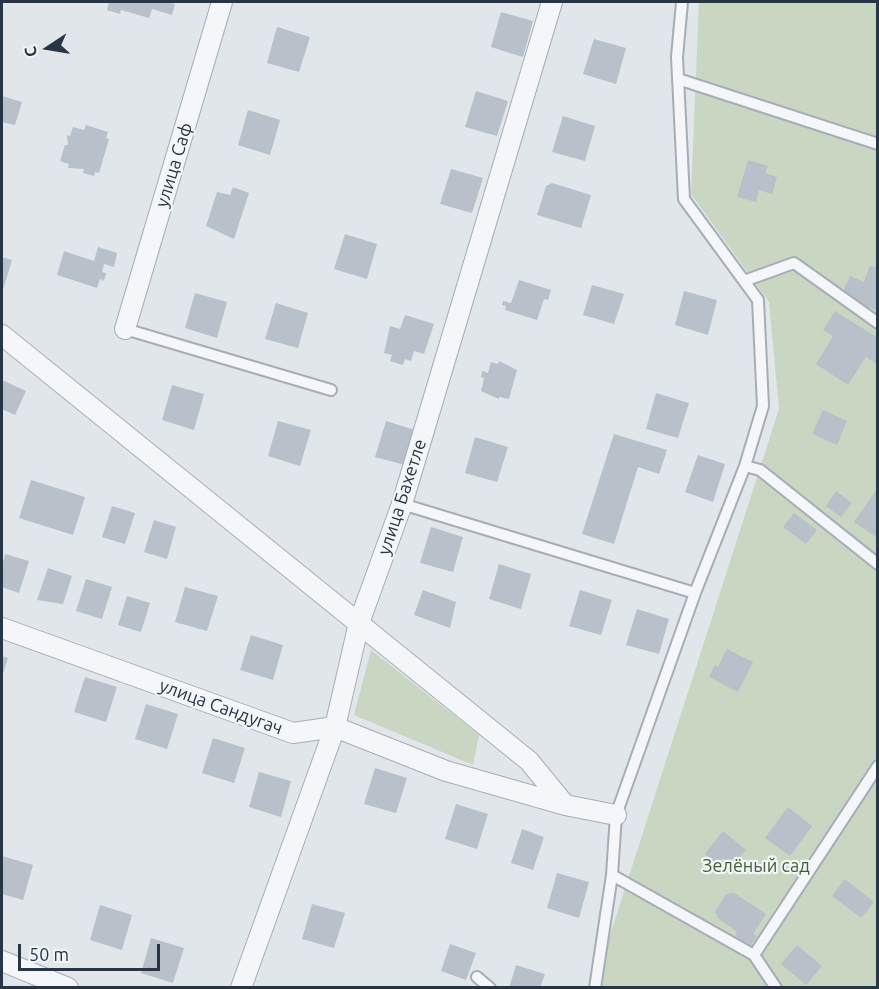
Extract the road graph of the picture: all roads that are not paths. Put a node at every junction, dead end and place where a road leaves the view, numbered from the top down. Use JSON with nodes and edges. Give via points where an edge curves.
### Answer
{"nodes":[{"id":1,"x":222,"y":2,"type":"edge"},
{"id":2,"x":552,"y":2,"type":"edge"},
{"id":3,"x":682,"y":2,"type":"edge"},
{"id":4,"x":678,"y":79,"type":"junction"},
{"id":5,"x":878,"y":144,"type":"edge"},
{"id":6,"x":744,"y":281,"type":"junction"},
{"id":7,"x":878,"y":323,"type":"edge"},
{"id":8,"x":125,"y":329,"type":"joint"},
{"id":9,"x":2,"y":335,"type":"edge"},
{"id":10,"x":331,"y":390,"type":"dead end"},
{"id":11,"x":745,"y":466,"type":"junction"},
{"id":12,"x":402,"y":504,"type":"junction"},
{"id":13,"x":878,"y":564,"type":"edge"},
{"id":14,"x":695,"y":593,"type":"junction"},
{"id":15,"x":358,"y":623,"type":"junction"},
{"id":16,"x":2,"y":628,"type":"edge"},
{"id":17,"x":335,"y":727,"type":"junction"},
{"id":18,"x":878,"y":766,"type":"edge"},
{"id":19,"x":565,"y":805,"type":"junction"},
{"id":20,"x":616,"y":815,"type":"junction"},
{"id":21,"x":612,"y":875,"type":"junction"},
{"id":22,"x":754,"y":955,"type":"junction"},
{"id":23,"x":2,"y":961,"type":"edge"},
{"id":24,"x":477,"y":977,"type":"dead end"},
{"id":25,"x":68,"y":987,"type":"edge"},
{"id":26,"x":241,"y":987,"type":"edge"},
{"id":27,"x":490,"y":987,"type":"edge"},
{"id":28,"x":595,"y":987,"type":"edge"},
{"id":29,"x":776,"y":987,"type":"edge"}],
"edges":[{"from":1,"to":8,"type":"street","name":"улица Саф"},
{"from":2,"to":12,"type":"street","name":"улица Бахетле"},
{"from":3,"to":4,"type":"lane"},
{"from":4,"to":5,"type":"lane"},
{"from":4,"to":6,"type":"lane","via":[[684,199]]},
{"from":6,"to":7,"type":"lane","via":[[794,263]]},
{"from":6,"to":11,"type":"lane","via":[[758,300],[763,406]]},
{"from":8,"to":10,"type":"lane"},
{"from":9,"to":15,"type":"street"},
{"from":11,"to":13,"type":"lane","via":[[760,470]]},
{"from":11,"to":14,"type":"lane"},
{"from":12,"to":14,"type":"lane"},
{"from":12,"to":15,"type":"street","name":"улица Бахетле"},
{"from":14,"to":20,"type":"lane"},
{"from":15,"to":17,"type":"street","name":"улица Бахетле"},
{"from":15,"to":19,"type":"street","via":[[529,761]]},
{"from":16,"to":17,"type":"street","name":"улица Сандугач","via":[[293,733]]},
{"from":17,"to":19,"type":"street","name":"улица Сандугач","via":[[446,771]]},
{"from":17,"to":26,"type":"street","name":"улица Бахетле"},
{"from":18,"to":22,"type":"lane"},
{"from":19,"to":20,"type":"street","name":"улица Сандугач"},
{"from":20,"to":21,"type":"lane"},
{"from":21,"to":22,"type":"lane"},
{"from":21,"to":28,"type":"lane"},
{"from":22,"to":29,"type":"lane"},
{"from":23,"to":25,"type":"street"},
{"from":24,"to":27,"type":"lane"}]}
